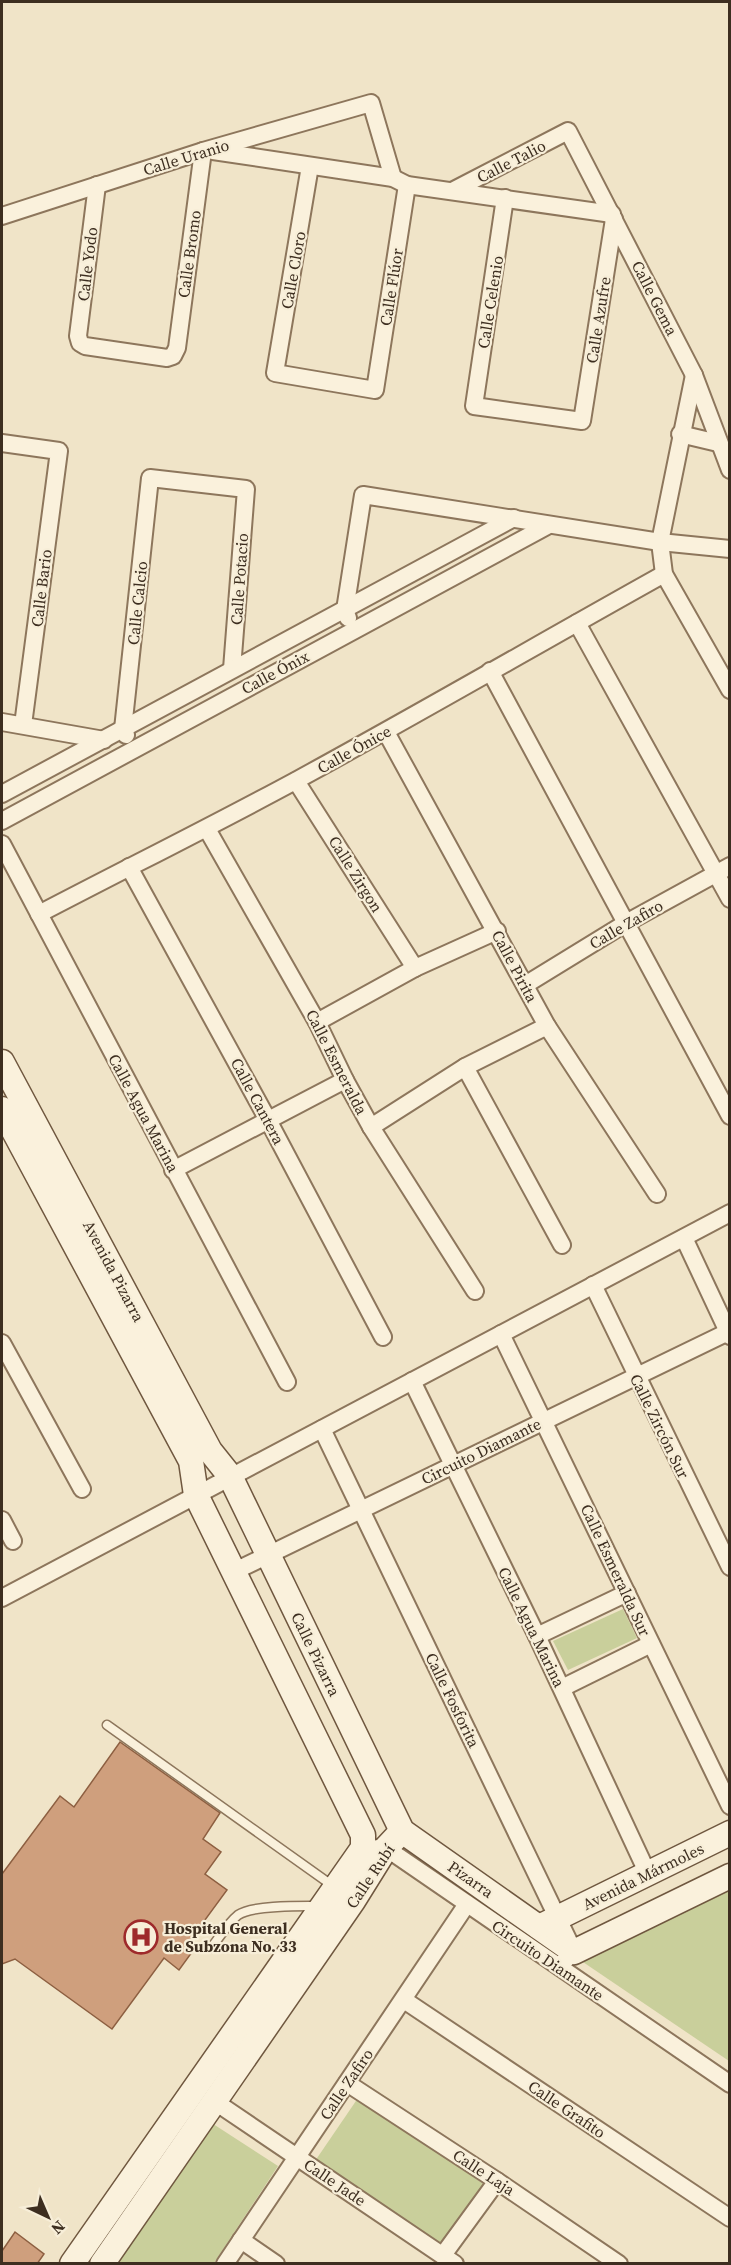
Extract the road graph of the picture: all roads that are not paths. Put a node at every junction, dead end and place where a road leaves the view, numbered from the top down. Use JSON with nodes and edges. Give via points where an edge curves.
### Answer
{"nodes":[{"id":1,"x":568,"y":131,"type":"joint"},
{"id":2,"x":205,"y":150,"type":"junction"},
{"id":3,"x":310,"y":166,"type":"junction"},
{"id":4,"x":400,"y":181,"type":"junction"},
{"id":5,"x":97,"y":185,"type":"junction"},
{"id":6,"x":454,"y":190,"type":"junction"},
{"id":7,"x":505,"y":198,"type":"junction"},
{"id":8,"x":2,"y":216,"type":"edge"},
{"id":9,"x":613,"y":216,"type":"junction"},
{"id":10,"x":80,"y":343,"type":"joint"},
{"id":11,"x":694,"y":375,"type":"junction"},
{"id":12,"x":375,"y":390,"type":"joint"},
{"id":13,"x":582,"y":421,"type":"joint"},
{"id":14,"x":680,"y":434,"type":"junction"},
{"id":15,"x":2,"y":443,"type":"edge"},
{"id":16,"x":718,"y":443,"type":"junction"},
{"id":17,"x":729,"y":470,"type":"edge"},
{"id":18,"x":150,"y":478,"type":"joint"},
{"id":19,"x":514,"y":518,"type":"junction"},
{"id":20,"x":549,"y":525,"type":"junction"},
{"id":21,"x":660,"y":542,"type":"junction"},
{"id":22,"x":729,"y":549,"type":"edge"},
{"id":23,"x":664,"y":574,"type":"junction"},
{"id":24,"x":345,"y":610,"type":"junction"},
{"id":25,"x":577,"y":623,"type":"junction"},
{"id":26,"x":353,"y":630,"type":"junction"},
{"id":27,"x":232,"y":669,"type":"junction"},
{"id":28,"x":490,"y":671,"type":"junction"},
{"id":29,"x":729,"y":690,"type":"edge"},
{"id":30,"x":2,"y":722,"type":"edge"},
{"id":31,"x":23,"y":725,"type":"junction"},
{"id":32,"x":123,"y":729,"type":"junction"},
{"id":33,"x":386,"y":732,"type":"junction"},
{"id":34,"x":102,"y":739,"type":"junction"},
{"id":35,"x":128,"y":752,"type":"junction"},
{"id":36,"x":296,"y":781,"type":"junction"},
{"id":37,"x":2,"y":794,"type":"edge"},
{"id":38,"x":2,"y":821,"type":"edge"},
{"id":39,"x":207,"y":829,"type":"junction"},
{"id":40,"x":2,"y":844,"type":"edge"},
{"id":41,"x":129,"y":867,"type":"junction"},
{"id":42,"x":723,"y":870,"type":"edge"},
{"id":43,"x":729,"y":899,"type":"edge"},
{"id":44,"x":39,"y":914,"type":"junction"},
{"id":45,"x":626,"y":923,"type":"junction"},
{"id":46,"x":496,"y":931,"type":"junction"},
{"id":47,"x":415,"y":968,"type":"junction"},
{"id":48,"x":525,"y":985,"type":"junction"},
{"id":49,"x":317,"y":1022,"type":"junction"},
{"id":50,"x":548,"y":1026,"type":"junction"},
{"id":51,"x":465,"y":1067,"type":"junction"},
{"id":52,"x":5,"y":1076,"type":"edge"},
{"id":53,"x":345,"y":1080,"type":"junction"},
{"id":54,"x":2,"y":1109,"type":"edge"},
{"id":55,"x":729,"y":1116,"type":"edge"},
{"id":56,"x":268,"y":1120,"type":"junction"},
{"id":57,"x":371,"y":1128,"type":"junction"},
{"id":58,"x":173,"y":1170,"type":"junction"},
{"id":59,"x":657,"y":1194,"type":"dead end"},
{"id":60,"x":729,"y":1213,"type":"edge"},
{"id":61,"x":684,"y":1238,"type":"junction"},
{"id":62,"x":562,"y":1245,"type":"dead end"},
{"id":63,"x":95,"y":1258,"type":"junction"},
{"id":64,"x":593,"y":1286,"type":"junction"},
{"id":65,"x":475,"y":1291,"type":"dead end"},
{"id":66,"x":729,"y":1333,"type":"edge"},
{"id":67,"x":501,"y":1334,"type":"junction"},
{"id":68,"x":383,"y":1337,"type":"dead end"},
{"id":69,"x":2,"y":1343,"type":"edge"},
{"id":70,"x":635,"y":1375,"type":"junction"},
{"id":71,"x":412,"y":1381,"type":"junction"},
{"id":72,"x":287,"y":1382,"type":"dead end"},
{"id":73,"x":544,"y":1420,"type":"junction"},
{"id":74,"x":322,"y":1429,"type":"junction"},
{"id":75,"x":201,"y":1456,"type":"junction"},
{"id":76,"x":452,"y":1464,"type":"junction"},
{"id":77,"x":231,"y":1476,"type":"junction"},
{"id":78,"x":82,"y":1489,"type":"dead end"},
{"id":79,"x":196,"y":1495,"type":"junction"},
{"id":80,"x":362,"y":1508,"type":"junction"},
{"id":81,"x":2,"y":1520,"type":"edge"},
{"id":82,"x":13,"y":1541,"type":"dead end"},
{"id":83,"x":267,"y":1554,"type":"junction"},
{"id":84,"x":728,"y":1561,"type":"edge"},
{"id":85,"x":233,"y":1572,"type":"junction"},
{"id":86,"x":627,"y":1593,"type":"junction"},
{"id":87,"x":2,"y":1598,"type":"edge"},
{"id":88,"x":537,"y":1636,"type":"junction"},
{"id":89,"x":651,"y":1644,"type":"junction"},
{"id":90,"x":562,"y":1688,"type":"junction"},
{"id":91,"x":106,"y":1725,"type":"dead end"},
{"id":92,"x":729,"y":1806,"type":"edge"},
{"id":93,"x":729,"y":1833,"type":"edge"},
{"id":94,"x":379,"y":1841,"type":"junction"},
{"id":95,"x":648,"y":1874,"type":"junction"},
{"id":96,"x":729,"y":1876,"type":"edge"},
{"id":97,"x":336,"y":1898,"type":"junction"},
{"id":98,"x":467,"y":1904,"type":"junction"},
{"id":99,"x":548,"y":1923,"type":"junction"},
{"id":100,"x":211,"y":1948,"type":"dead end"},
{"id":101,"x":566,"y":1959,"type":"junction"},
{"id":102,"x":404,"y":2000,"type":"junction"},
{"id":103,"x":347,"y":2083,"type":"junction"},
{"id":104,"x":729,"y":2084,"type":"edge"},
{"id":105,"x":214,"y":2101,"type":"junction"},
{"id":106,"x":297,"y":2156,"type":"junction"},
{"id":107,"x":497,"y":2181,"type":"junction"},
{"id":108,"x":729,"y":2218,"type":"edge"},
{"id":109,"x":241,"y":2240,"type":"junction"},
{"id":110,"x":449,"y":2259,"type":"edge"},
{"id":111,"x":80,"y":2261,"type":"edge"},
{"id":112,"x":102,"y":2264,"type":"edge"},
{"id":113,"x":225,"y":2264,"type":"edge"},
{"id":114,"x":276,"y":2264,"type":"edge"},
{"id":115,"x":619,"y":2264,"type":"edge"}],
"edges":[{"from":1,"to":6,"type":"street","name":"Calle Talio"},
{"from":1,"to":9,"type":"street","name":"Calle Gema"},
{"from":2,"to":3,"type":"street"},
{"from":2,"to":4,"type":"street","name":"Calle Uranio","via":[[371,103]]},
{"from":2,"to":5,"type":"street","name":"Calle Uranio"},
{"from":2,"to":10,"type":"street","name":"Calle Bromo","via":[[173,356]]},
{"from":3,"to":4,"type":"street"},
{"from":3,"to":12,"type":"street","name":"Calle Cloro","via":[[275,373]]},
{"from":4,"to":6,"type":"street"},
{"from":4,"to":12,"type":"street","name":"Calle Flúor"},
{"from":5,"to":8,"type":"street","name":"Calle Uranio"},
{"from":5,"to":10,"type":"street","name":"Calle Yodo"},
{"from":6,"to":7,"type":"street"},
{"from":7,"to":9,"type":"street"},
{"from":7,"to":13,"type":"street","name":"Calle Celenio","via":[[474,406]]},
{"from":9,"to":11,"type":"street","name":"Calle Gema"},
{"from":9,"to":13,"type":"street","name":"Calle Azufre"},
{"from":11,"to":14,"type":"street"},
{"from":11,"to":16,"type":"street","name":"Calle Gema"},
{"from":14,"to":16,"type":"street"},
{"from":14,"to":21,"type":"street"},
{"from":15,"to":31,"type":"street","name":"Calle Bario","via":[[59,451]]},
{"from":16,"to":17,"type":"street","name":"Calle Gema"},
{"from":18,"to":27,"type":"street","name":"Calle Potacio","via":[[246,489]]},
{"from":18,"to":32,"type":"street","name":"Calle Calcio"},
{"from":19,"to":20,"type":"street"},
{"from":19,"to":24,"type":"street","name":"Calle Ónix"},
{"from":19,"to":24,"type":"street","via":[[363,495]]},
{"from":20,"to":21,"type":"street"},
{"from":20,"to":26,"type":"street","name":"Calle Ónix"},
{"from":21,"to":22,"type":"street"},
{"from":21,"to":23,"type":"street"},
{"from":23,"to":25,"type":"street","name":"Calle Ónice"},
{"from":23,"to":29,"type":"street"},
{"from":24,"to":26,"type":"street"},
{"from":24,"to":27,"type":"street","name":"Calle Ónix"},
{"from":25,"to":28,"type":"street","name":"Calle Ónice"},
{"from":25,"to":42,"type":"street"},
{"from":26,"to":35,"type":"street","name":"Calle Ónix"},
{"from":27,"to":32,"type":"street","name":"Calle Ónix"},
{"from":28,"to":33,"type":"street","name":"Calle Ónice"},
{"from":28,"to":45,"type":"street"},
{"from":30,"to":31,"type":"street"},
{"from":31,"to":34,"type":"street"},
{"from":32,"to":34,"type":"street","name":"Calle Ónix"},
{"from":32,"to":35,"type":"street"},
{"from":33,"to":36,"type":"street","name":"Calle Ónice"},
{"from":33,"to":46,"type":"street","name":"Calle Pirita"},
{"from":34,"to":35,"type":"street"},
{"from":34,"to":37,"type":"street","name":"Calle Ónix"},
{"from":35,"to":38,"type":"street","name":"Calle Ónix"},
{"from":36,"to":39,"type":"street","name":"Calle Ónice"},
{"from":36,"to":47,"type":"street","name":"Calle Zirgon"},
{"from":39,"to":41,"type":"street","name":"Calle Ónice"},
{"from":39,"to":49,"type":"street","name":"Calle Esmeralda"},
{"from":40,"to":44,"type":"street","name":"Calle Agua Marina"},
{"from":41,"to":44,"type":"street","name":"Calle Ónice"},
{"from":41,"to":56,"type":"street","name":"Calle Cantera"},
{"from":42,"to":43,"type":"street"},
{"from":42,"to":45,"type":"street","name":"Calle Zafiro"},
{"from":44,"to":58,"type":"street","name":"Calle Agua Marina"},
{"from":45,"to":48,"type":"street","name":"Calle Zafiro"},
{"from":45,"to":55,"type":"street"},
{"from":46,"to":47,"type":"street"},
{"from":46,"to":48,"type":"street","name":"Calle Pirita"},
{"from":47,"to":49,"type":"street"},
{"from":48,"to":50,"type":"street","name":"Calle Pirita"},
{"from":49,"to":53,"type":"street","name":"Calle Esmeralda"},
{"from":50,"to":51,"type":"street"},
{"from":50,"to":59,"type":"street","name":"Calle Pirita"},
{"from":51,"to":57,"type":"street"},
{"from":51,"to":62,"type":"street"},
{"from":52,"to":63,"type":"street","name":"Avenida Pizarra"},
{"from":53,"to":56,"type":"street"},
{"from":53,"to":57,"type":"street","name":"Calle Esmeralda"},
{"from":54,"to":63,"type":"street","name":"Avenida Pizarra"},
{"from":56,"to":58,"type":"street"},
{"from":56,"to":68,"type":"street","name":"Calle Cantera"},
{"from":57,"to":65,"type":"street","name":"Calle Esmeralda"},
{"from":58,"to":72,"type":"street","name":"Calle Agua Marina"},
{"from":60,"to":61,"type":"street"},
{"from":61,"to":64,"type":"street"},
{"from":61,"to":66,"type":"street"},
{"from":63,"to":75,"type":"street","name":"Avenida Pizarra"},
{"from":64,"to":67,"type":"street"},
{"from":64,"to":70,"type":"street","name":"Calle Zircón Sur"},
{"from":66,"to":70,"type":"street","name":"Circuito Diamante"},
{"from":67,"to":71,"type":"street"},
{"from":67,"to":73,"type":"street","name":"Calle Esmeralda Sur"},
{"from":69,"to":78,"type":"street"},
{"from":70,"to":73,"type":"street","name":"Circuito Diamante"},
{"from":70,"to":84,"type":"street","name":"Calle Zircón Sur"},
{"from":71,"to":74,"type":"street"},
{"from":71,"to":76,"type":"street","name":"Calle Agua Marina"},
{"from":73,"to":76,"type":"street","name":"Circuito Diamante"},
{"from":73,"to":86,"type":"street","name":"Calle Esmeralda Sur"},
{"from":74,"to":77,"type":"street"},
{"from":74,"to":80,"type":"street","name":"Calle Fosforita"},
{"from":75,"to":77,"type":"street","name":"Avenida Pizarra"},
{"from":75,"to":79,"type":"street","name":"Avenida Pizarra"},
{"from":76,"to":80,"type":"street","name":"Circuito Diamante"},
{"from":76,"to":88,"type":"street","name":"Calle Agua Marina"},
{"from":77,"to":79,"type":"street"},
{"from":77,"to":83,"type":"street","name":"Calle Pizarra"},
{"from":79,"to":85,"type":"street"},
{"from":79,"to":87,"type":"street"},
{"from":80,"to":83,"type":"street","name":"Circuito Diamante"},
{"from":80,"to":99,"type":"street","name":"Calle Fosforita"},
{"from":81,"to":82,"type":"street"},
{"from":83,"to":85,"type":"street","name":"Circuito Diamante"},
{"from":83,"to":94,"type":"street","name":"Calle Pizarra"},
{"from":85,"to":94,"type":"street"},
{"from":86,"to":88,"type":"street"},
{"from":86,"to":89,"type":"street","name":"Calle Esmeralda Sur"},
{"from":88,"to":90,"type":"street","name":"Calle Agua Marina"},
{"from":89,"to":90,"type":"street"},
{"from":89,"to":92,"type":"street","name":"Calle Esmeralda Sur"},
{"from":90,"to":95,"type":"street","name":"Calle Agua Marina"},
{"from":91,"to":97,"type":"lane"},
{"from":93,"to":95,"type":"street","name":"Avenida Mármoles"},
{"from":94,"to":97,"type":"street","name":"Calle Rubí"},
{"from":94,"to":98,"type":"street","name":"Circuito Diamante"},
{"from":94,"to":99,"type":"street","name":"Pizarra"},
{"from":95,"to":99,"type":"street","name":"Avenida Mármoles"},
{"from":96,"to":101,"type":"street"},
{"from":97,"to":100,"type":"lane","via":[[239,1914]]},
{"from":97,"to":105,"type":"street","name":"Calle Rubí"},
{"from":97,"to":111,"type":"street","name":"Calle Rubí"},
{"from":98,"to":101,"type":"street","name":"Circuito Diamante"},
{"from":98,"to":102,"type":"street","name":"Calle Zafiro"},
{"from":99,"to":101,"type":"street","name":"Pizarra"},
{"from":101,"to":104,"type":"street","name":"Circuito Diamante"},
{"from":102,"to":103,"type":"street","name":"Calle Zafiro"},
{"from":102,"to":108,"type":"street","name":"Calle Grafito"},
{"from":103,"to":106,"type":"street","name":"Calle Zafiro"},
{"from":103,"to":107,"type":"street","name":"Calle Laja"},
{"from":105,"to":106,"type":"street","name":"Calle Jade"},
{"from":105,"to":112,"type":"street","name":"Calle Rubí"},
{"from":106,"to":109,"type":"street","name":"Calle Zafiro"},
{"from":106,"to":110,"type":"street","name":"Calle Jade"},
{"from":107,"to":110,"type":"street"},
{"from":107,"to":115,"type":"street","name":"Calle Laja"},
{"from":109,"to":113,"type":"street","name":"Calle Zafiro"},
{"from":109,"to":114,"type":"street"}]}
